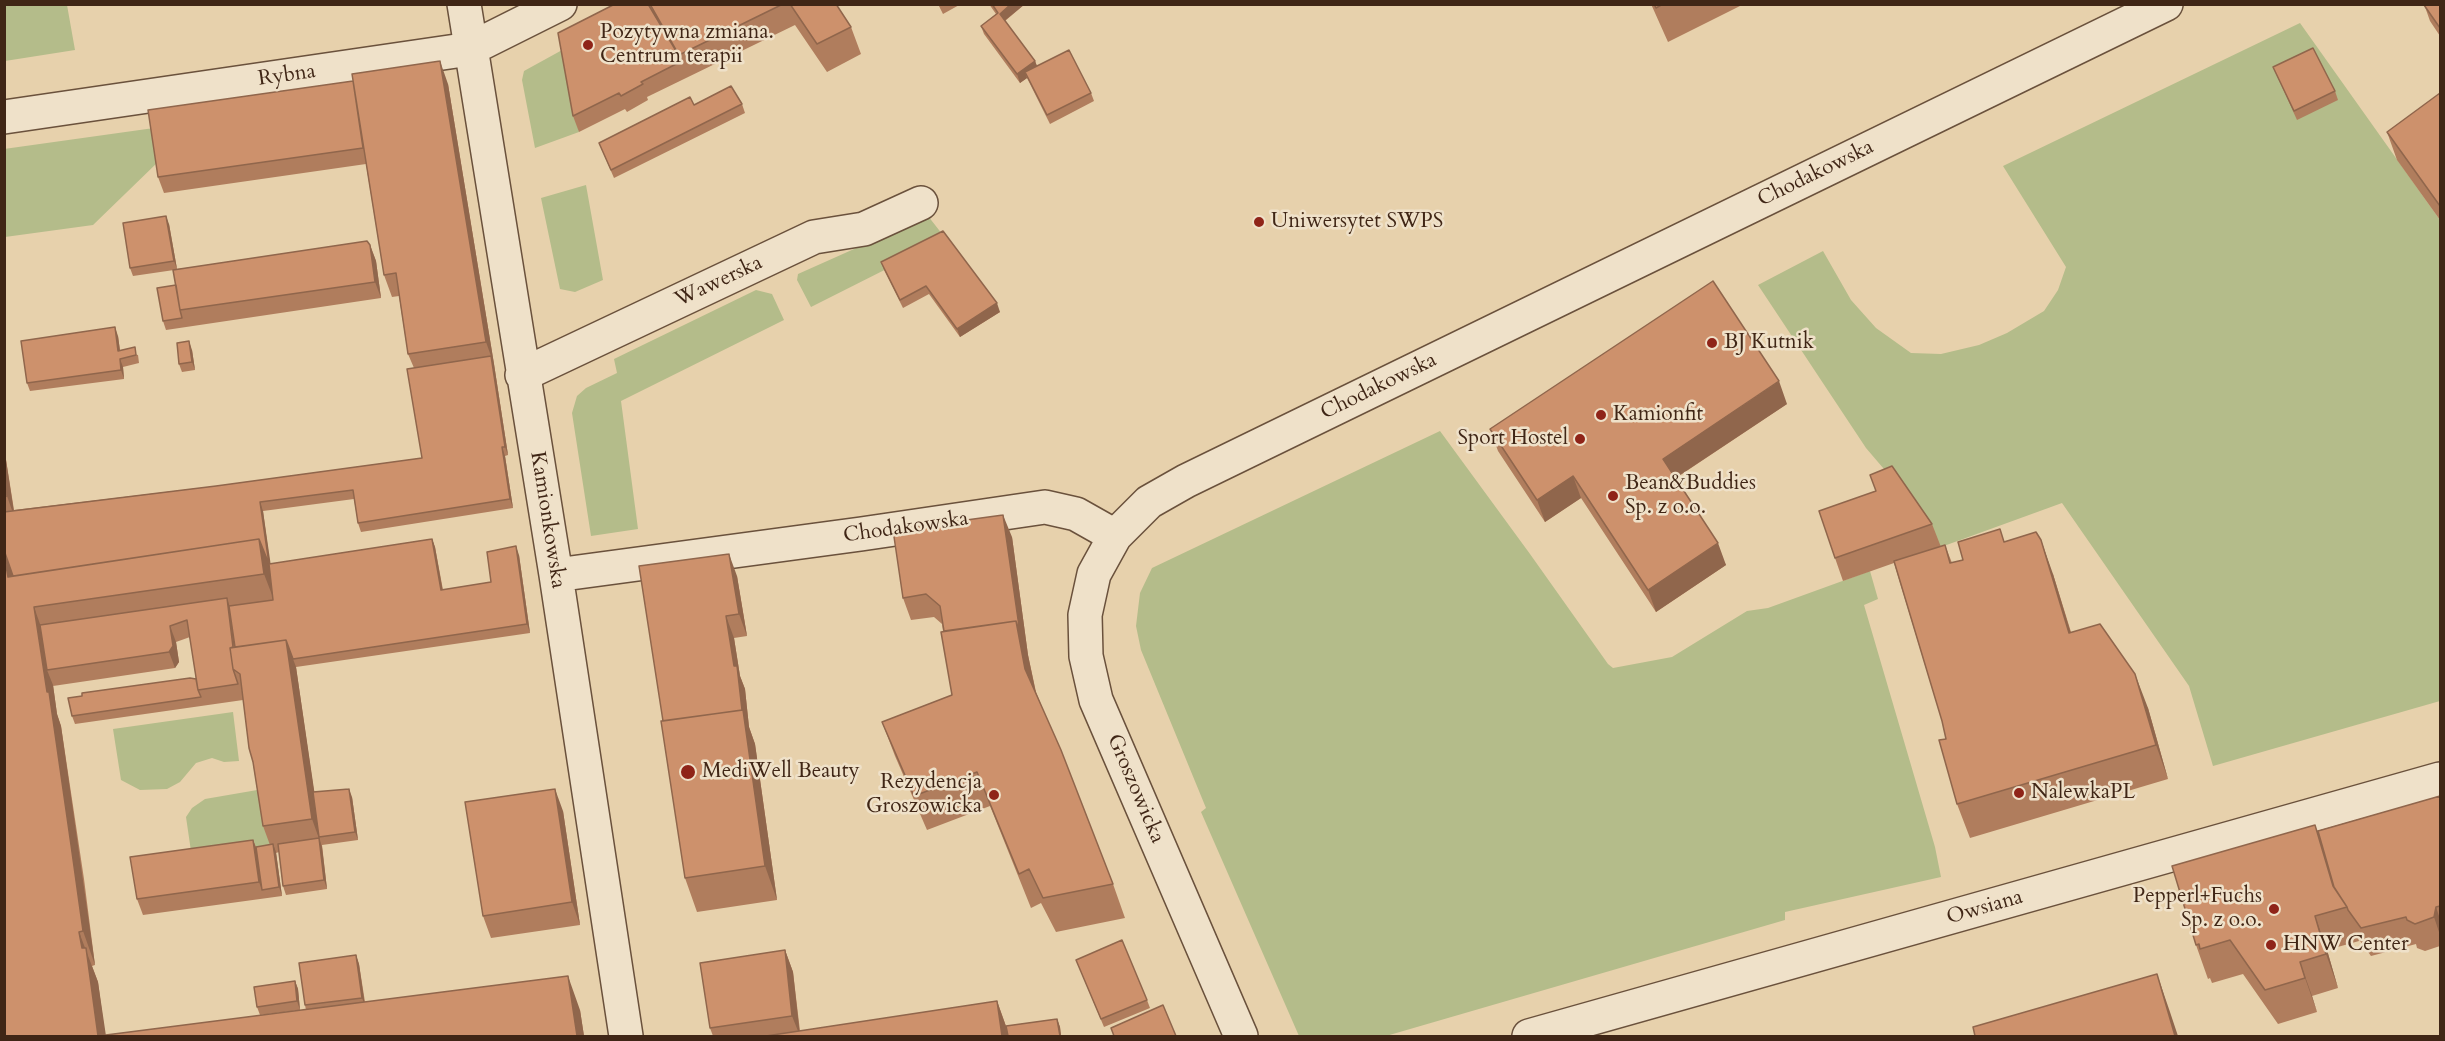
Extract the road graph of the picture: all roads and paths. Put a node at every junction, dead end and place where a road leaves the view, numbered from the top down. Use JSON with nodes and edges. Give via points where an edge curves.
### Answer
{"nodes":[{"id":1,"x":464,"y":4,"type":"edge"},
{"id":2,"x":560,"y":4,"type":"edge"},
{"id":3,"x":2166,"y":4,"type":"edge"},
{"id":4,"x":470,"y":49,"type":"junction"},
{"id":5,"x":4,"y":117,"type":"edge"},
{"id":6,"x":921,"y":202,"type":"dead end"},
{"id":7,"x":522,"y":375,"type":"junction"},
{"id":8,"x":1115,"y":536,"type":"junction"},
{"id":9,"x":556,"y":574,"type":"junction"},
{"id":10,"x":2440,"y":779,"type":"edge"},
{"id":11,"x":626,"y":1036,"type":"edge"},
{"id":12,"x":1241,"y":1036,"type":"edge"},
{"id":13,"x":1529,"y":1036,"type":"edge"}],
"edges":[{"from":1,"to":4,"type":"street","name":"Kamionkowska"},
{"from":2,"to":4,"type":"street","name":"Rybna"},
{"from":3,"to":8,"type":"street","name":"Chodakowska","via":[[1186,481],[1149,502]]},
{"from":4,"to":5,"type":"street","name":"Rybna"},
{"from":4,"to":7,"type":"street","name":"Kamionkowska"},
{"from":6,"to":7,"type":"street","name":"Wawerska","via":[[864,229],[814,237]]},
{"from":7,"to":9,"type":"street","name":"Kamionkowska"},
{"from":8,"to":9,"type":"street","name":"Chodakowska","via":[[1076,514],[1045,507]]},
{"from":8,"to":12,"type":"street","name":"Groszowicka","via":[[1094,574],[1085,615],[1086,656],[1096,700]]},
{"from":9,"to":11,"type":"street","name":"Kamionkowska"},
{"from":10,"to":13,"type":"street","name":"Owsiana"}]}
